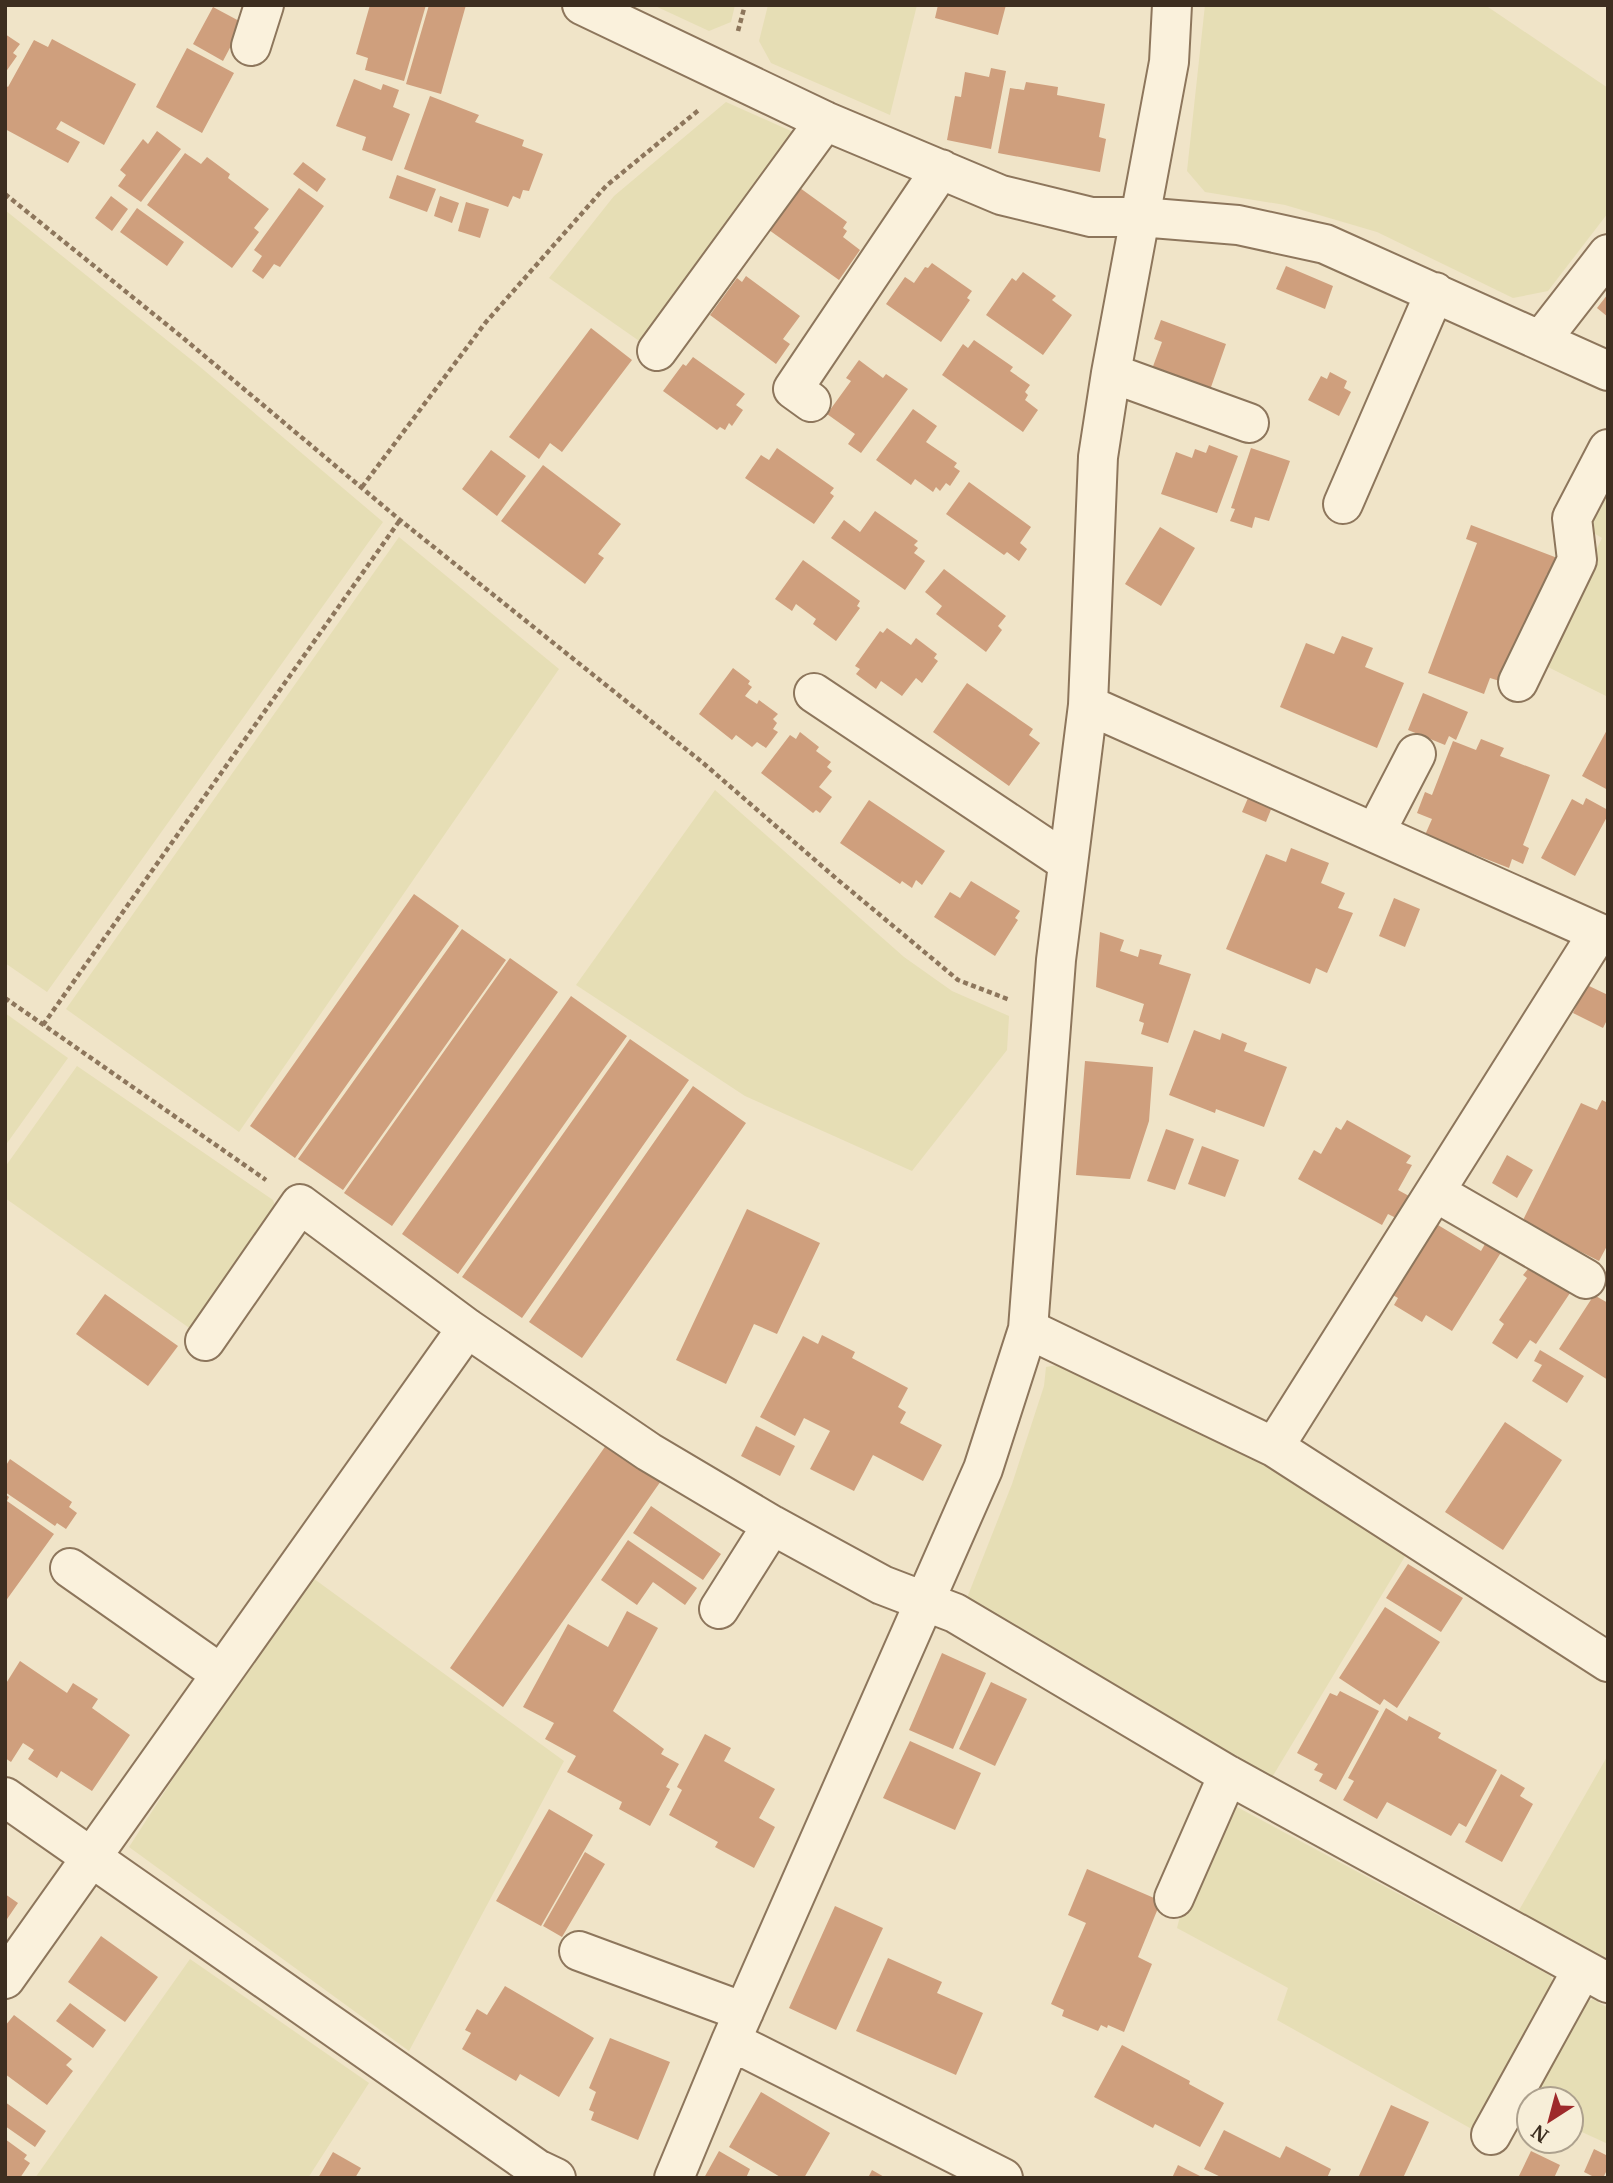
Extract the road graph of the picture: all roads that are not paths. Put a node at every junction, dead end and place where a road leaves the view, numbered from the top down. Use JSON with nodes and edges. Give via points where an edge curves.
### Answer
{"nodes":[{"id":1,"x":264,"y":5,"type":"edge"},
{"id":2,"x":582,"y":5,"type":"edge"},
{"id":3,"x":1172,"y":5,"type":"edge"},
{"id":4,"x":251,"y":46,"type":"dead end"},
{"id":5,"x":825,"y":121,"type":"junction"},
{"id":6,"x":941,"y":169,"type":"junction"},
{"id":7,"x":1140,"y":218,"type":"junction"},
{"id":8,"x":1608,"y":254,"type":"edge"},
{"id":9,"x":1436,"y":292,"type":"junction"},
{"id":10,"x":1541,"y":340,"type":"junction"},
{"id":11,"x":657,"y":352,"type":"dead end"},
{"id":12,"x":1608,"y":371,"type":"edge"},
{"id":13,"x":1111,"y":373,"type":"junction"},
{"id":14,"x":811,"y":402,"type":"dead end"},
{"id":15,"x":1249,"y":423,"type":"dead end"},
{"id":16,"x":1608,"y":449,"type":"edge"},
{"id":17,"x":1343,"y":504,"type":"dead end"},
{"id":18,"x":1518,"y":682,"type":"dead end"},
{"id":19,"x":814,"y":693,"type":"dead end"},
{"id":20,"x":1088,"y":705,"type":"junction"},
{"id":21,"x":1416,"y":754,"type":"dead end"},
{"id":22,"x":1376,"y":833,"type":"junction"},
{"id":23,"x":1067,"y":862,"type":"junction"},
{"id":24,"x":1603,"y":935,"type":"edge"},
{"id":25,"x":1435,"y":1192,"type":"junction"},
{"id":26,"x":1586,"y":1279,"type":"dead end"},
{"id":27,"x":467,"y":1328,"type":"junction"},
{"id":28,"x":1028,"y":1329,"type":"junction"},
{"id":29,"x":205,"y":1340,"type":"dead end"},
{"id":30,"x":1274,"y":1447,"type":"junction"},
{"id":31,"x":772,"y":1525,"type":"junction"},
{"id":32,"x":69,"y":1568,"type":"dead end"},
{"id":33,"x":925,"y":1601,"type":"junction"},
{"id":34,"x":719,"y":1609,"type":"dead end"},
{"id":35,"x":1608,"y":1662,"type":"edge"},
{"id":36,"x":221,"y":1674,"type":"junction"},
{"id":37,"x":1228,"y":1775,"type":"junction"},
{"id":38,"x":5,"y":1797,"type":"edge"},
{"id":39,"x":90,"y":1857,"type":"junction"},
{"id":40,"x":1174,"y":1898,"type":"dead end"},
{"id":41,"x":579,"y":1951,"type":"dead end"},
{"id":42,"x":1595,"y":1977,"type":"edge"},
{"id":43,"x":5,"y":1979,"type":"edge"},
{"id":44,"x":738,"y":2027,"type":"junction"},
{"id":45,"x":1491,"y":2135,"type":"dead end"},
{"id":46,"x":556,"y":2178,"type":"edge"},
{"id":47,"x":674,"y":2178,"type":"edge"},
{"id":48,"x":1003,"y":2178,"type":"edge"}],
"edges":[{"from":1,"to":4,"type":"street"},
{"from":2,"to":5,"type":"street"},
{"from":3,"to":7,"type":"street","via":[[1168,62]]},
{"from":5,"to":6,"type":"street"},
{"from":5,"to":11,"type":"street"},
{"from":6,"to":7,"type":"street","via":[[1001,195],[1065,211],[1090,217]]},
{"from":6,"to":14,"type":"street","via":[[793,388]]},
{"from":7,"to":9,"type":"street","via":[[1238,225],[1325,244]]},
{"from":7,"to":13,"type":"street"},
{"from":8,"to":10,"type":"street"},
{"from":9,"to":10,"type":"street"},
{"from":9,"to":17,"type":"street"},
{"from":10,"to":12,"type":"street"},
{"from":13,"to":15,"type":"street"},
{"from":13,"to":20,"type":"street","via":[[1098,457]]},
{"from":16,"to":18,"type":"street","via":[[1573,518],[1577,559]]},
{"from":19,"to":23,"type":"street"},
{"from":20,"to":22,"type":"street"},
{"from":20,"to":23,"type":"street"},
{"from":21,"to":22,"type":"street"},
{"from":22,"to":24,"type":"street"},
{"from":23,"to":28,"type":"street"},
{"from":24,"to":25,"type":"street"},
{"from":25,"to":26,"type":"street"},
{"from":25,"to":30,"type":"street"},
{"from":27,"to":29,"type":"street","via":[[300,1204]]},
{"from":27,"to":31,"type":"street","via":[[649,1452]]},
{"from":27,"to":36,"type":"street"},
{"from":28,"to":30,"type":"street"},
{"from":28,"to":33,"type":"street","via":[[983,1469]]},
{"from":30,"to":35,"type":"street"},
{"from":31,"to":33,"type":"street","via":[[883,1585]]},
{"from":31,"to":34,"type":"street"},
{"from":32,"to":36,"type":"street"},
{"from":33,"to":37,"type":"street","via":[[955,1613]]},
{"from":33,"to":44,"type":"street"},
{"from":36,"to":39,"type":"street"},
{"from":37,"to":40,"type":"street"},
{"from":37,"to":42,"type":"street"},
{"from":38,"to":39,"type":"street"},
{"from":39,"to":43,"type":"street"},
{"from":39,"to":46,"type":"street"},
{"from":41,"to":44,"type":"street"},
{"from":42,"to":45,"type":"street"},
{"from":44,"to":47,"type":"street"},
{"from":44,"to":48,"type":"street"}]}
